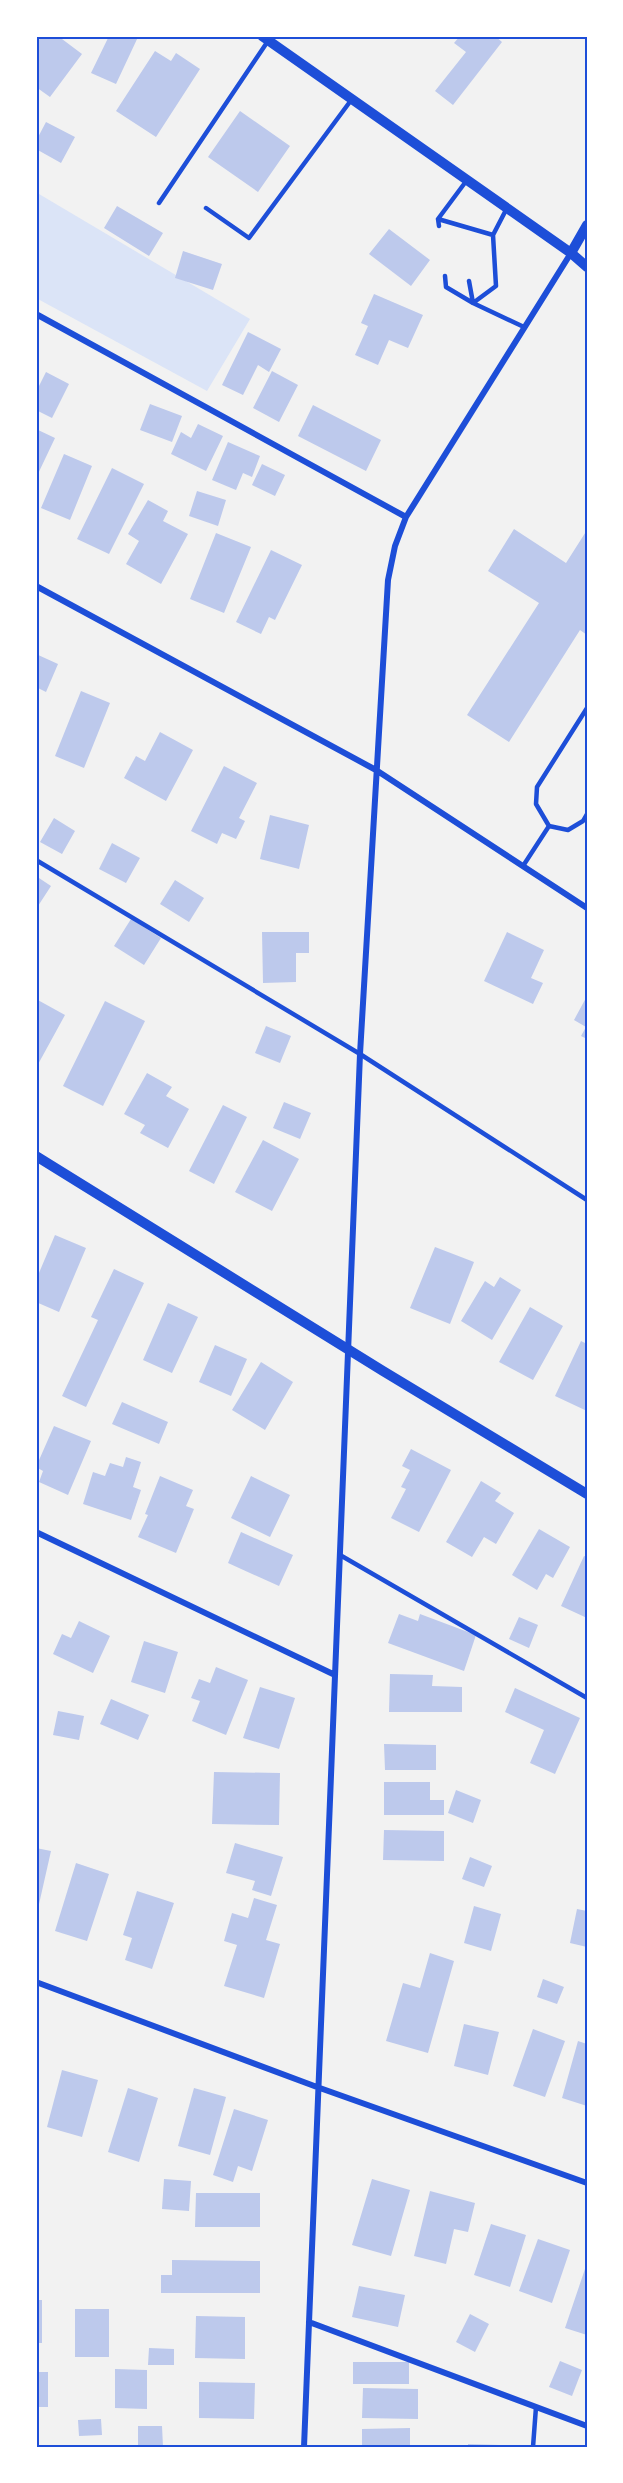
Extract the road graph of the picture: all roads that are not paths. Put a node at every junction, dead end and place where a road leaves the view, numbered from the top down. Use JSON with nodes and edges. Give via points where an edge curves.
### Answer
{"nodes":[{"id":1,"x":265,"y":38,"type":"edge"},
{"id":2,"x":352,"y":99,"type":"junction"},
{"id":3,"x":467,"y":180,"type":"junction"},
{"id":4,"x":159,"y":203,"type":"dead end"},
{"id":5,"x":206,"y":208,"type":"dead end"},
{"id":6,"x":507,"y":208,"type":"junction"},
{"id":7,"x":438,"y":219,"type":"junction"},
{"id":8,"x":587,"y":225,"type":"edge"},
{"id":9,"x":439,"y":226,"type":"dead end"},
{"id":10,"x":493,"y":235,"type":"junction"},
{"id":11,"x":571,"y":253,"type":"junction"},
{"id":12,"x":587,"y":267,"type":"edge"},
{"id":13,"x":445,"y":276,"type":"dead end"},
{"id":14,"x":469,"y":281,"type":"dead end"},
{"id":15,"x":473,"y":303,"type":"junction"},
{"id":16,"x":36,"y":314,"type":"edge"},
{"id":17,"x":524,"y":327,"type":"junction"},
{"id":18,"x":406,"y":517,"type":"junction"},
{"id":19,"x":36,"y":586,"type":"edge"},
{"id":20,"x":587,"y":708,"type":"edge"},
{"id":21,"x":375,"y":770,"type":"junction"},
{"id":22,"x":587,"y":814,"type":"edge"},
{"id":23,"x":549,"y":826,"type":"junction"},
{"id":24,"x":36,"y":860,"type":"edge"},
{"id":25,"x":523,"y":866,"type":"junction"},
{"id":26,"x":587,"y":908,"type":"edge"},
{"id":27,"x":360,"y":1054,"type":"junction"},
{"id":28,"x":36,"y":1156,"type":"edge"},
{"id":29,"x":587,"y":1200,"type":"edge"},
{"id":30,"x":349,"y":1349,"type":"junction"},
{"id":31,"x":587,"y":1494,"type":"edge"},
{"id":32,"x":36,"y":1532,"type":"edge"},
{"id":33,"x":340,"y":1555,"type":"junction"},
{"id":34,"x":335,"y":1675,"type":"junction"},
{"id":35,"x":587,"y":1698,"type":"edge"},
{"id":36,"x":36,"y":1982,"type":"edge"},
{"id":37,"x":317,"y":2087,"type":"junction"},
{"id":38,"x":587,"y":2183,"type":"edge"},
{"id":39,"x":309,"y":2322,"type":"junction"},
{"id":40,"x":536,"y":2407,"type":"junction"},
{"id":41,"x":587,"y":2426,"type":"edge"},
{"id":42,"x":304,"y":2447,"type":"edge"},
{"id":43,"x":533,"y":2447,"type":"edge"}],
"edges":[{"from":1,"to":2,"type":"street"},
{"from":1,"to":4,"type":"lane"},
{"from":2,"to":3,"type":"street"},
{"from":2,"to":5,"type":"lane","via":[[249,238]]},
{"from":3,"to":6,"type":"street"},
{"from":3,"to":7,"type":"lane"},
{"from":6,"to":10,"type":"lane"},
{"from":6,"to":11,"type":"street"},
{"from":7,"to":9,"type":"lane"},
{"from":7,"to":10,"type":"lane"},
{"from":8,"to":11,"type":"street"},
{"from":10,"to":15,"type":"lane","via":[[496,286]]},
{"from":11,"to":12,"type":"street"},
{"from":11,"to":17,"type":"street"},
{"from":13,"to":15,"type":"lane","via":[[446,287]]},
{"from":14,"to":15,"type":"lane"},
{"from":15,"to":17,"type":"lane"},
{"from":16,"to":18,"type":"street"},
{"from":17,"to":18,"type":"street"},
{"from":18,"to":21,"type":"street","via":[[388,580]]},
{"from":19,"to":21,"type":"street"},
{"from":20,"to":23,"type":"lane","via":[[537,787],[536,804]]},
{"from":21,"to":25,"type":"street"},
{"from":21,"to":27,"type":"street"},
{"from":22,"to":23,"type":"lane","via":[[568,830]]},
{"from":23,"to":25,"type":"lane"},
{"from":24,"to":27,"type":"lane"},
{"from":25,"to":26,"type":"street"},
{"from":27,"to":29,"type":"lane"},
{"from":27,"to":30,"type":"street"},
{"from":28,"to":30,"type":"street"},
{"from":30,"to":31,"type":"street"},
{"from":30,"to":33,"type":"street"},
{"from":32,"to":34,"type":"street"},
{"from":33,"to":34,"type":"street"},
{"from":33,"to":35,"type":"lane"},
{"from":34,"to":37,"type":"street"},
{"from":36,"to":37,"type":"street"},
{"from":37,"to":38,"type":"street"},
{"from":37,"to":39,"type":"street"},
{"from":39,"to":40,"type":"street"},
{"from":39,"to":42,"type":"street"},
{"from":40,"to":41,"type":"street"},
{"from":40,"to":43,"type":"lane"}]}
